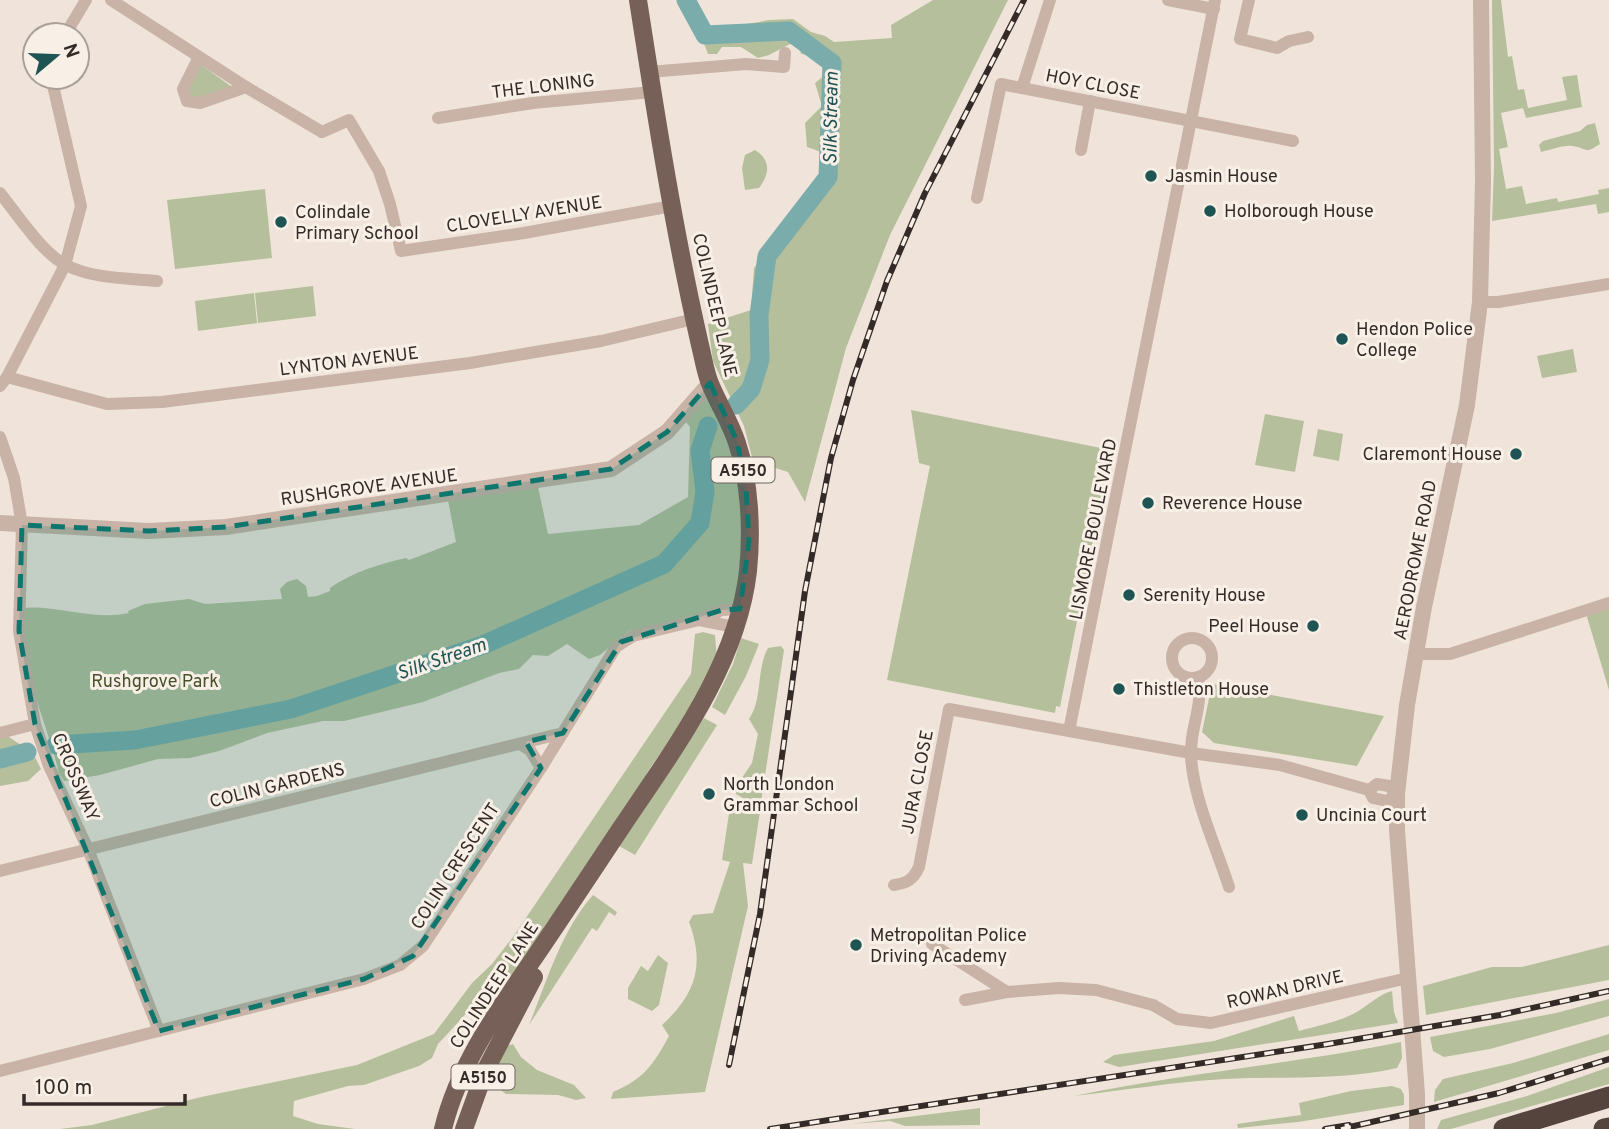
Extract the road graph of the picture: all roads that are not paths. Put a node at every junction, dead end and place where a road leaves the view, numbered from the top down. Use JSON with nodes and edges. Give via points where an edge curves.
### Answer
{"nodes":[{"id":1,"x":86,"y":0,"type":"edge"},
{"id":2,"x":111,"y":0,"type":"edge"},
{"id":3,"x":638,"y":0,"type":"edge"},
{"id":4,"x":1050,"y":0,"type":"edge"},
{"id":5,"x":1168,"y":0,"type":"edge"},
{"id":6,"x":1249,"y":0,"type":"edge"},
{"id":7,"x":1481,"y":0,"type":"edge"},
{"id":8,"x":1214,"y":4,"type":"edge"},
{"id":9,"x":73,"y":21,"type":"edge"},
{"id":10,"x":1308,"y":37,"type":"dead end"},
{"id":11,"x":785,"y":53,"type":"dead end"},
{"id":12,"x":199,"y":57,"type":"junction"},
{"id":13,"x":649,"y":72,"type":"junction"},
{"id":14,"x":246,"y":87,"type":"junction"},
{"id":15,"x":1021,"y":88,"type":"junction"},
{"id":16,"x":54,"y":91,"type":"edge"},
{"id":17,"x":652,"y":92,"type":"junction"},
{"id":18,"x":1090,"y":101,"type":"junction"},
{"id":19,"x":438,"y":118,"type":"dead end"},
{"id":20,"x":1192,"y":121,"type":"junction"},
{"id":21,"x":1293,"y":141,"type":"dead end"},
{"id":22,"x":1081,"y":150,"type":"dead end"},
{"id":23,"x":0,"y":193,"type":"edge"},
{"id":24,"x":977,"y":198,"type":"dead end"},
{"id":25,"x":672,"y":206,"type":"junction"},
{"id":26,"x":65,"y":265,"type":"junction"},
{"id":27,"x":157,"y":281,"type":"dead end"},
{"id":28,"x":1609,"y":284,"type":"edge"},
{"id":29,"x":1480,"y":302,"type":"junction"},
{"id":30,"x":694,"y":319,"type":"junction"},
{"id":31,"x":3,"y":382,"type":"edge"},
{"id":32,"x":710,"y":383,"type":"junction"},
{"id":33,"x":0,"y":438,"type":"edge"},
{"id":34,"x":0,"y":523,"type":"edge"},
{"id":35,"x":22,"y":525,"type":"junction"},
{"id":36,"x":1609,"y":603,"type":"edge"},
{"id":37,"x":738,"y":618,"type":"junction"},
{"id":38,"x":1416,"y":654,"type":"junction"},
{"id":39,"x":1198,"y":677,"type":"dead end"},
{"id":40,"x":36,"y":727,"type":"junction"},
{"id":41,"x":1069,"y":732,"type":"junction"},
{"id":42,"x":0,"y":733,"type":"edge"},
{"id":43,"x":563,"y":733,"type":"junction"},
{"id":44,"x":520,"y":744,"type":"junction"},
{"id":45,"x":1191,"y":753,"type":"junction"},
{"id":46,"x":541,"y":768,"type":"junction"},
{"id":47,"x":1398,"y":794,"type":"junction"},
{"id":48,"x":88,"y":849,"type":"junction"},
{"id":49,"x":0,"y":870,"type":"edge"},
{"id":50,"x":894,"y":885,"type":"dead end"},
{"id":51,"x":1229,"y":887,"type":"dead end"},
{"id":52,"x":570,"y":905,"type":"junction"},
{"id":53,"x":932,"y":944,"type":"dead end"},
{"id":54,"x":1408,"y":978,"type":"junction"},
{"id":55,"x":1007,"y":992,"type":"junction"},
{"id":56,"x":965,"y":1000,"type":"dead end"},
{"id":57,"x":159,"y":1031,"type":"junction"},
{"id":58,"x":0,"y":1072,"type":"edge"},
{"id":59,"x":1609,"y":1097,"type":"edge"},
{"id":60,"x":443,"y":1129,"type":"edge"},
{"id":61,"x":464,"y":1129,"type":"edge"},
{"id":62,"x":1417,"y":1129,"type":"edge"},
{"id":63,"x":1504,"y":1129,"type":"edge"}],
"edges":[{"from":1,"to":9,"type":"street"},
{"from":2,"to":12,"type":"street"},
{"from":3,"to":13,"type":"main road","name":"COLINDEEP LANE","number":"A5150"},
{"from":4,"to":15,"type":"street"},
{"from":5,"to":8,"type":"street"},
{"from":6,"to":10,"type":"street","via":[[1240,40],[1278,48]]},
{"from":7,"to":29,"type":"street","name":"AERODROME ROAD"},
{"from":8,"to":20,"type":"street","name":"LISMORE BOULEVARD"},
{"from":11,"to":13,"type":"street","via":[[784,67],[746,64]]},
{"from":12,"to":14,"type":"street"},
{"from":12,"to":14,"type":"street","via":[[183,89],[187,101],[200,103]]},
{"from":13,"to":17,"type":"main road","name":"COLINDEEP LANE","number":"A5150"},
{"from":14,"to":25,"type":"street","name":"CLOVELLY AVENUE","via":[[322,132],[349,120],[379,172],[401,251]]},
{"from":15,"to":18,"type":"street","name":"HOY CLOSE"},
{"from":15,"to":24,"type":"street","name":"HOY CLOSE","via":[[1002,84]]},
{"from":16,"to":26,"type":"street","via":[[81,206]]},
{"from":17,"to":19,"type":"street","name":"THE LONING"},
{"from":17,"to":25,"type":"main road","name":"COLINDEEP LANE","number":"A5150"},
{"from":18,"to":20,"type":"street","name":"HOY CLOSE"},
{"from":18,"to":22,"type":"street"},
{"from":20,"to":21,"type":"street","name":"HOY CLOSE"},
{"from":20,"to":41,"type":"street","name":"LISMORE BOULEVARD"},
{"from":23,"to":26,"type":"street"},
{"from":25,"to":30,"type":"main road","name":"COLINDEEP LANE","number":"A5150"},
{"from":26,"to":27,"type":"street","via":[[94,275]]},
{"from":26,"to":31,"type":"street"},
{"from":28,"to":29,"type":"street"},
{"from":29,"to":38,"type":"street","name":"AERODROME ROAD","via":[[1467,405]]},
{"from":30,"to":31,"type":"street","name":"LYNTON AVENUE","via":[[601,341],[470,363],[162,402],[107,404]]},
{"from":30,"to":32,"type":"main road","name":"COLINDEEP LANE","number":"A5150"},
{"from":32,"to":35,"type":"street","name":"RUSHGROVE AVENUE","via":[[667,432],[611,469],[226,527],[149,531]]},
{"from":32,"to":37,"type":"main road","name":"COLINDEEP LANE","number":"A5150","via":[[737,441],[746,487],[750,541]]},
{"from":33,"to":35,"type":"street","name":"CROSSWAY","via":[[14,478]]},
{"from":34,"to":35,"type":"street","name":"RUSHGROVE AVENUE"},
{"from":35,"to":40,"type":"street","name":"CROSSWAY","via":[[19,631]]},
{"from":36,"to":38,"type":"street","via":[[1450,654]]},
{"from":37,"to":43,"type":"street","name":"COLIN CRESCENT","via":[[699,620],[621,642]]},
{"from":37,"to":52,"type":"main road","name":"COLINDEEP LANE","number":"A5150","via":[[699,707]]},
{"from":38,"to":47,"type":"street","name":"AERODROME ROAD"},
{"from":39,"to":45,"type":"street","via":[[1201,694]]},
{"from":40,"to":42,"type":"street"},
{"from":40,"to":48,"type":"street","name":"CROSSWAY"},
{"from":41,"to":45,"type":"street"},
{"from":41,"to":50,"type":"street","name":"JURA CLOSE","via":[[949,709],[919,867],[908,883]]},
{"from":43,"to":44,"type":"street","name":"COLIN GARDENS"},
{"from":43,"to":46,"type":"street","name":"COLIN CRESCENT"},
{"from":44,"to":46,"type":"street","via":[[530,750]]},
{"from":44,"to":48,"type":"street","name":"COLIN GARDENS"},
{"from":45,"to":47,"type":"street","via":[[1280,765],[1369,790],[1390,786]]},
{"from":45,"to":51,"type":"street","via":[[1194,780]]},
{"from":46,"to":57,"type":"street","name":"COLIN CRESCENT","via":[[424,946],[407,961],[364,979]]},
{"from":47,"to":54,"type":"street","name":"AERODROME ROAD"},
{"from":48,"to":49,"type":"street","name":"COLIN GARDENS"},
{"from":48,"to":57,"type":"street","name":"CROSSWAY"},
{"from":52,"to":60,"type":"main road","name":"COLINDEEP LANE","number":"A5150","via":[[472,1055]]},
{"from":52,"to":61,"type":"main road","name":"COLINDEEP LANE","number":"A5150","via":[[485,1071]]},
{"from":53,"to":55,"type":"street"},
{"from":54,"to":55,"type":"street","name":"ROWAN DRIVE","via":[[1211,1023],[1177,1019],[1153,1005],[1096,990]]},
{"from":54,"to":62,"type":"street","name":"AERODROME ROAD"},
{"from":55,"to":56,"type":"street","name":"ROWAN DRIVE"},
{"from":57,"to":58,"type":"street","name":"COLIN CRESCENT"},
{"from":59,"to":63,"type":"highway"}]}
